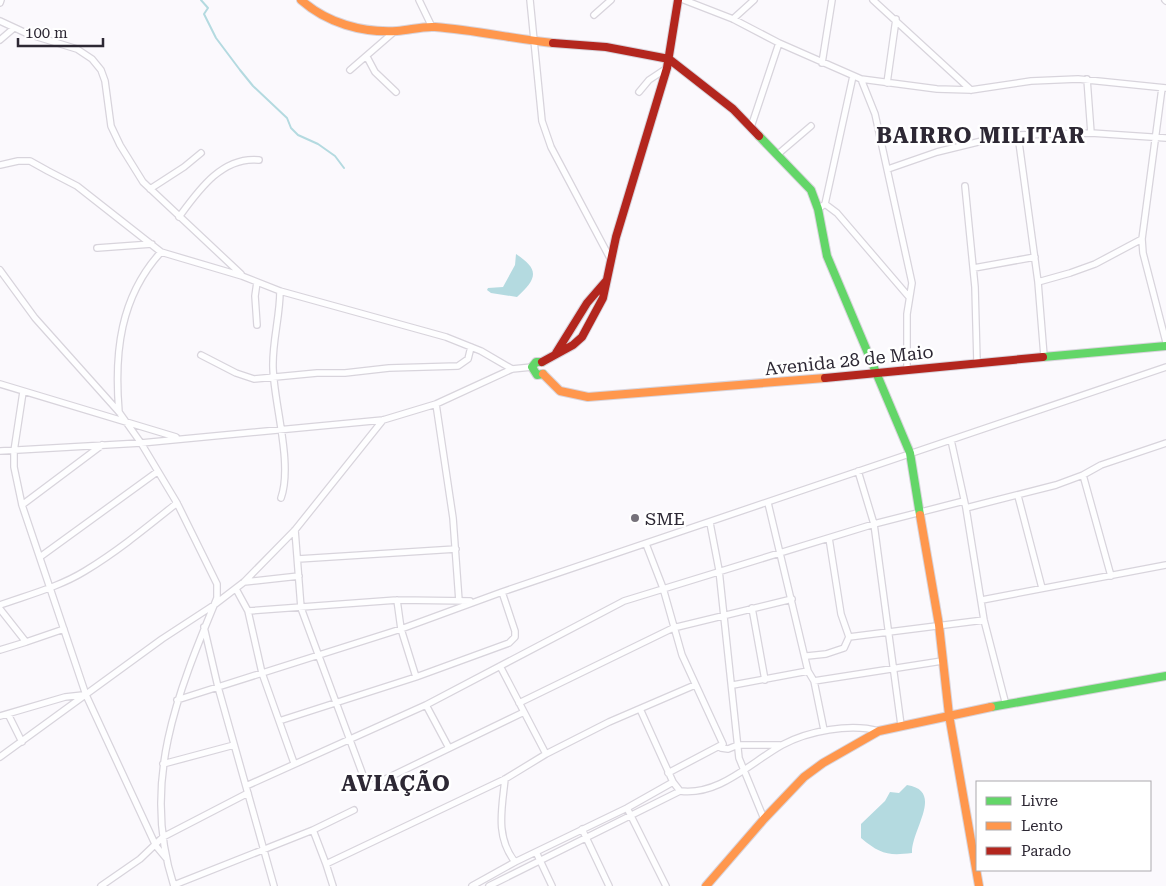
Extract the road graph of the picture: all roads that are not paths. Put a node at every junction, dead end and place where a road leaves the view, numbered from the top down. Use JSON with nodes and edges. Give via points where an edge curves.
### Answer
{"nodes":[{"id":1,"x":301,"y":0,"type":"edge"},
{"id":2,"x":419,"y":0,"type":"edge"},
{"id":3,"x":530,"y":0,"type":"edge"},
{"id":4,"x":610,"y":0,"type":"edge"},
{"id":5,"x":678,"y":0,"type":"edge"},
{"id":6,"x":684,"y":0,"type":"edge"},
{"id":7,"x":754,"y":0,"type":"edge"},
{"id":8,"x":832,"y":0,"type":"edge"},
{"id":9,"x":873,"y":0,"type":"edge"},
{"id":10,"x":594,"y":15,"type":"dead end"},
{"id":11,"x":733,"y":19,"type":"junction"},
{"id":12,"x":896,"y":20,"type":"junction"},
{"id":13,"x":0,"y":21,"type":"edge"},
{"id":14,"x":432,"y":27,"type":"junction"},
{"id":15,"x":14,"y":28,"type":"junction"},
{"id":16,"x":395,"y":31,"type":"junction"},
{"id":17,"x":0,"y":40,"type":"edge"},
{"id":18,"x":534,"y":41,"type":"junction"},
{"id":19,"x":779,"y":43,"type":"junction"},
{"id":20,"x":367,"y":57,"type":"junction"},
{"id":21,"x":669,"y":59,"type":"junction"},
{"id":22,"x":822,"y":63,"type":"junction"},
{"id":23,"x":667,"y":68,"type":"junction"},
{"id":24,"x":350,"y":70,"type":"dead end"},
{"id":25,"x":853,"y":76,"type":"junction"},
{"id":26,"x":862,"y":79,"type":"junction"},
{"id":27,"x":1087,"y":79,"type":"junction"},
{"id":28,"x":887,"y":83,"type":"junction"},
{"id":29,"x":1164,"y":88,"type":"edge"},
{"id":30,"x":971,"y":90,"type":"junction"},
{"id":31,"x":396,"y":92,"type":"dead end"},
{"id":32,"x":640,"y":92,"type":"dead end"},
{"id":33,"x":811,"y":126,"type":"dead end"},
{"id":34,"x":751,"y":127,"type":"junction"},
{"id":35,"x":1091,"y":133,"type":"junction"},
{"id":36,"x":1018,"y":135,"type":"junction"},
{"id":37,"x":1156,"y":137,"type":"junction"},
{"id":38,"x":1166,"y":138,"type":"edge"},
{"id":39,"x":201,"y":153,"type":"dead end"},
{"id":40,"x":777,"y":155,"type":"junction"},
{"id":41,"x":259,"y":160,"type":"dead end"},
{"id":42,"x":0,"y":165,"type":"edge"},
{"id":43,"x":888,"y":169,"type":"junction"},
{"id":44,"x":965,"y":186,"type":"dead end"},
{"id":45,"x":150,"y":189,"type":"junction"},
{"id":46,"x":826,"y":204,"type":"junction"},
{"id":47,"x":818,"y":209,"type":"junction"},
{"id":48,"x":179,"y":217,"type":"junction"},
{"id":49,"x":1142,"y":239,"type":"junction"},
{"id":50,"x":152,"y":244,"type":"junction"},
{"id":51,"x":97,"y":248,"type":"dead end"},
{"id":52,"x":161,"y":252,"type":"junction"},
{"id":53,"x":1035,"y":257,"type":"junction"},
{"id":54,"x":611,"y":260,"type":"junction"},
{"id":55,"x":974,"y":268,"type":"junction"},
{"id":56,"x":0,"y":270,"type":"edge"},
{"id":57,"x":242,"y":276,"type":"junction"},
{"id":58,"x":606,"y":281,"type":"junction"},
{"id":59,"x":257,"y":282,"type":"junction"},
{"id":60,"x":1038,"y":282,"type":"junction"},
{"id":61,"x":280,"y":291,"type":"junction"},
{"id":62,"x":909,"y":297,"type":"junction"},
{"id":63,"x":257,"y":325,"type":"dead end"},
{"id":64,"x":1166,"y":342,"type":"edge"},
{"id":65,"x":1166,"y":346,"type":"edge"},
{"id":66,"x":471,"y":347,"type":"junction"},
{"id":67,"x":556,"y":353,"type":"junction"},
{"id":68,"x":201,"y":355,"type":"dead end"},
{"id":69,"x":1044,"y":356,"type":"junction"},
{"id":70,"x":542,"y":362,"type":"junction"},
{"id":71,"x":977,"y":362,"type":"junction"},
{"id":72,"x":532,"y":367,"type":"junction"},
{"id":73,"x":1166,"y":367,"type":"edge"},
{"id":74,"x":512,"y":369,"type":"junction"},
{"id":75,"x":906,"y":369,"type":"junction"},
{"id":76,"x":876,"y":372,"type":"junction"},
{"id":77,"x":543,"y":374,"type":"junction"},
{"id":78,"x":273,"y":376,"type":"junction"},
{"id":79,"x":0,"y":384,"type":"edge"},
{"id":80,"x":23,"y":392,"type":"junction"},
{"id":81,"x":436,"y":404,"type":"junction"},
{"id":82,"x":119,"y":412,"type":"junction"},
{"id":83,"x":383,"y":420,"type":"junction"},
{"id":84,"x":127,"y":424,"type":"junction"},
{"id":85,"x":281,"y":429,"type":"junction"},
{"id":86,"x":180,"y":438,"type":"junction"},
{"id":87,"x":951,"y":440,"type":"junction"},
{"id":88,"x":141,"y":443,"type":"junction"},
{"id":89,"x":1166,"y":443,"type":"edge"},
{"id":90,"x":103,"y":445,"type":"junction"},
{"id":91,"x":0,"y":451,"type":"edge"},
{"id":92,"x":14,"y":451,"type":"junction"},
{"id":93,"x":910,"y":453,"type":"junction"},
{"id":94,"x":858,"y":471,"type":"junction"},
{"id":95,"x":157,"y":472,"type":"junction"},
{"id":96,"x":1083,"y":475,"type":"junction"},
{"id":97,"x":1018,"y":496,"type":"junction"},
{"id":98,"x":282,"y":498,"type":"dead end"},
{"id":99,"x":964,"y":501,"type":"junction"},
{"id":100,"x":177,"y":503,"type":"junction"},
{"id":101,"x":768,"y":503,"type":"junction"},
{"id":102,"x":22,"y":505,"type":"junction"},
{"id":103,"x":966,"y":508,"type":"junction"},
{"id":104,"x":921,"y":510,"type":"junction"},
{"id":105,"x":710,"y":523,"type":"junction"},
{"id":106,"x":874,"y":524,"type":"junction"},
{"id":107,"x":295,"y":530,"type":"junction"},
{"id":108,"x":829,"y":538,"type":"junction"},
{"id":109,"x":646,"y":544,"type":"junction"},
{"id":110,"x":456,"y":548,"type":"junction"},
{"id":111,"x":781,"y":552,"type":"junction"},
{"id":112,"x":40,"y":557,"type":"junction"},
{"id":113,"x":298,"y":560,"type":"junction"},
{"id":114,"x":1166,"y":566,"type":"edge"},
{"id":115,"x":719,"y":570,"type":"junction"},
{"id":116,"x":299,"y":576,"type":"junction"},
{"id":117,"x":1111,"y":576,"type":"junction"},
{"id":118,"x":244,"y":582,"type":"junction"},
{"id":119,"x":50,"y":587,"type":"junction"},
{"id":120,"x":236,"y":588,"type":"junction"},
{"id":121,"x":662,"y":588,"type":"junction"},
{"id":122,"x":1042,"y":588,"type":"junction"},
{"id":123,"x":502,"y":592,"type":"junction"},
{"id":124,"x":792,"y":599,"type":"junction"},
{"id":125,"x":397,"y":600,"type":"junction"},
{"id":126,"x":982,"y":600,"type":"junction"},
{"id":127,"x":459,"y":601,"type":"junction"},
{"id":128,"x":475,"y":601,"type":"junction"},
{"id":129,"x":0,"y":605,"type":"edge"},
{"id":130,"x":214,"y":606,"type":"junction"},
{"id":131,"x":301,"y":608,"type":"junction"},
{"id":132,"x":752,"y":608,"type":"junction"},
{"id":133,"x":0,"y":610,"type":"edge"},
{"id":134,"x":248,"y":611,"type":"junction"},
{"id":135,"x":724,"y":614,"type":"junction"},
{"id":136,"x":984,"y":620,"type":"junction"},
{"id":137,"x":939,"y":625,"type":"junction"},
{"id":138,"x":204,"y":627,"type":"junction"},
{"id":139,"x":673,"y":628,"type":"junction"},
{"id":140,"x":64,"y":629,"type":"junction"},
{"id":141,"x":401,"y":629,"type":"junction"},
{"id":142,"x":888,"y":631,"type":"junction"},
{"id":143,"x":848,"y":637,"type":"junction"},
{"id":144,"x":26,"y":642,"type":"junction"},
{"id":145,"x":0,"y":650,"type":"edge"},
{"id":146,"x":318,"y":656,"type":"junction"},
{"id":147,"x":807,"y":656,"type":"junction"},
{"id":148,"x":942,"y":661,"type":"junction"},
{"id":149,"x":500,"y":666,"type":"junction"},
{"id":150,"x":892,"y":668,"type":"junction"},
{"id":151,"x":808,"y":671,"type":"junction"},
{"id":152,"x":262,"y":672,"type":"junction"},
{"id":153,"x":1166,"y":676,"type":"edge"},
{"id":154,"x":416,"y":677,"type":"junction"},
{"id":155,"x":765,"y":680,"type":"junction"},
{"id":156,"x":814,"y":681,"type":"junction"},
{"id":157,"x":695,"y":686,"type":"junction"},
{"id":158,"x":733,"y":686,"type":"junction"},
{"id":159,"x":218,"y":687,"type":"junction"},
{"id":160,"x":86,"y":695,"type":"junction"},
{"id":161,"x":177,"y":700,"type":"junction"},
{"id":162,"x":519,"y":703,"type":"junction"},
{"id":163,"x":336,"y":704,"type":"junction"},
{"id":164,"x":426,"y":705,"type":"junction"},
{"id":165,"x":1006,"y":705,"type":"junction"},
{"id":166,"x":640,"y":708,"type":"junction"},
{"id":167,"x":524,"y":712,"type":"junction"},
{"id":168,"x":8,"y":714,"type":"junction"},
{"id":169,"x":949,"y":715,"type":"junction"},
{"id":170,"x":0,"y":716,"type":"edge"},
{"id":171,"x":279,"y":721,"type":"junction"},
{"id":172,"x":901,"y":724,"type":"junction"},
{"id":173,"x":824,"y":730,"type":"junction"},
{"id":174,"x":879,"y":731,"type":"junction"},
{"id":175,"x":350,"y":740,"type":"junction"},
{"id":176,"x":22,"y":742,"type":"junction"},
{"id":177,"x":723,"y":744,"type":"junction"},
{"id":178,"x":234,"y":745,"type":"junction"},
{"id":179,"x":738,"y":745,"type":"junction"},
{"id":180,"x":782,"y":745,"type":"junction"},
{"id":181,"x":449,"y":748,"type":"junction"},
{"id":182,"x":546,"y":754,"type":"junction"},
{"id":183,"x":0,"y":757,"type":"edge"},
{"id":184,"x":294,"y":763,"type":"junction"},
{"id":185,"x":163,"y":764,"type":"junction"},
{"id":186,"x":745,"y":770,"type":"junction"},
{"id":187,"x":668,"y":773,"type":"junction"},
{"id":188,"x":505,"y":779,"type":"junction"},
{"id":189,"x":673,"y":782,"type":"junction"},
{"id":190,"x":246,"y":786,"type":"junction"},
{"id":191,"x":680,"y":791,"type":"junction"},
{"id":192,"x":248,"y":793,"type":"junction"},
{"id":193,"x":627,"y":808,"type":"junction"},
{"id":194,"x":354,"y":810,"type":"dead end"},
{"id":195,"x":630,"y":816,"type":"junction"},
{"id":196,"x":764,"y":819,"type":"junction"},
{"id":197,"x":582,"y":829,"type":"junction"},
{"id":198,"x":313,"y":830,"type":"junction"},
{"id":199,"x":164,"y":838,"type":"junction"},
{"id":200,"x":586,"y":838,"type":"junction"},
{"id":201,"x":156,"y":846,"type":"junction"},
{"id":202,"x":262,"y":849,"type":"junction"},
{"id":203,"x":536,"y":852,"type":"junction"},
{"id":204,"x":166,"y":858,"type":"junction"},
{"id":205,"x":540,"y":860,"type":"junction"},
{"id":206,"x":515,"y":862,"type":"junction"},
{"id":207,"x":326,"y":864,"type":"junction"},
{"id":208,"x":976,"y":869,"type":"edge"},
{"id":209,"x":976,"y":871,"type":"edge"},
{"id":210,"x":492,"y":875,"type":"junction"},
{"id":211,"x":497,"y":884,"type":"edge"},
{"id":212,"x":174,"y":885,"type":"edge"},
{"id":213,"x":101,"y":886,"type":"edge"},
{"id":214,"x":274,"y":886,"type":"edge"},
{"id":215,"x":333,"y":886,"type":"edge"},
{"id":216,"x":472,"y":886,"type":"edge"},
{"id":217,"x":489,"y":886,"type":"edge"},
{"id":218,"x":552,"y":886,"type":"edge"},
{"id":219,"x":609,"y":886,"type":"edge"},
{"id":220,"x":666,"y":886,"type":"edge"},
{"id":221,"x":706,"y":886,"type":"edge"},
{"id":222,"x":979,"y":886,"type":"edge"}],
"edges":[{"from":1,"to":16,"type":"street","via":[[332,21],[358,28]]},
{"from":2,"to":14,"type":"street"},
{"from":3,"to":18,"type":"street"},
{"from":4,"to":10,"type":"street"},
{"from":5,"to":21,"type":"street"},
{"from":6,"to":11,"type":"street"},
{"from":7,"to":11,"type":"street"},
{"from":8,"to":22,"type":"street"},
{"from":9,"to":12,"type":"street"},
{"from":11,"to":19,"type":"street"},
{"from":12,"to":28,"type":"street"},
{"from":12,"to":30,"type":"street"},
{"from":13,"to":15,"type":"street"},
{"from":14,"to":16,"type":"street"},
{"from":14,"to":18,"type":"street"},
{"from":15,"to":17,"type":"street"},
{"from":15,"to":45,"type":"street","via":[[77,49],[92,59],[105,81],[111,126]]},
{"from":16,"to":20,"type":"street"},
{"from":18,"to":21,"type":"street","via":[[606,47]]},
{"from":18,"to":54,"type":"street","via":[[542,121],[550,147]]},
{"from":19,"to":22,"type":"street"},
{"from":19,"to":34,"type":"street"},
{"from":20,"to":24,"type":"street"},
{"from":20,"to":31,"type":"street","via":[[375,72]]},
{"from":21,"to":23,"type":"street"},
{"from":21,"to":34,"type":"street"},
{"from":22,"to":25,"type":"street"},
{"from":23,"to":32,"type":"street","via":[[649,80]]},
{"from":23,"to":54,"type":"street"},
{"from":25,"to":26,"type":"street"},
{"from":25,"to":46,"type":"street"},
{"from":26,"to":28,"type":"street"},
{"from":26,"to":43,"type":"street","via":[[875,114]]},
{"from":27,"to":29,"type":"street"},
{"from":27,"to":30,"type":"street","via":[[1030,81]]},
{"from":27,"to":35,"type":"street"},
{"from":28,"to":30,"type":"street"},
{"from":29,"to":37,"type":"street"},
{"from":33,"to":40,"type":"street"},
{"from":34,"to":40,"type":"street"},
{"from":35,"to":36,"type":"street"},
{"from":35,"to":37,"type":"street"},
{"from":36,"to":43,"type":"street","via":[[945,150]]},
{"from":36,"to":53,"type":"street"},
{"from":37,"to":38,"type":"street"},
{"from":37,"to":49,"type":"street"},
{"from":39,"to":45,"type":"street"},
{"from":40,"to":47,"type":"street","via":[[811,190]]},
{"from":41,"to":48,"type":"street","via":[[250,159],[224,168],[201,187]]},
{"from":42,"to":50,"type":"street","via":[[30,161],[77,186]]},
{"from":43,"to":62,"type":"street","via":[[912,283]]},
{"from":44,"to":55,"type":"street"},
{"from":45,"to":48,"type":"street"},
{"from":46,"to":47,"type":"street"},
{"from":46,"to":62,"type":"street"},
{"from":47,"to":76,"type":"street","via":[[827,256]]},
{"from":48,"to":57,"type":"street"},
{"from":49,"to":60,"type":"street","via":[[1095,264]]},
{"from":49,"to":64,"type":"street"},
{"from":50,"to":51,"type":"street"},
{"from":50,"to":52,"type":"street"},
{"from":52,"to":57,"type":"street"},
{"from":52,"to":82,"type":"street","via":[[136,287],[122,322],[118,359]]},
{"from":53,"to":55,"type":"street"},
{"from":53,"to":60,"type":"street"},
{"from":54,"to":58,"type":"street"},
{"from":55,"to":71,"type":"street"},
{"from":56,"to":82,"type":"street","via":[[35,318]]},
{"from":57,"to":59,"type":"street"},
{"from":58,"to":67,"type":"street","via":[[587,303]]},
{"from":58,"to":67,"type":"street","via":[[603,298],[582,337]]},
{"from":59,"to":61,"type":"street"},
{"from":59,"to":63,"type":"street"},
{"from":60,"to":69,"type":"street"},
{"from":61,"to":66,"type":"street","via":[[422,329]]},
{"from":61,"to":78,"type":"street"},
{"from":62,"to":75,"type":"street"},
{"from":65,"to":69,"type":"street","name":"Avenida 28 de Maio"},
{"from":66,"to":74,"type":"street"},
{"from":66,"to":78,"type":"street","via":[[468,359],[458,366]]},
{"from":67,"to":70,"type":"street"},
{"from":68,"to":78,"type":"street","via":[[246,377]]},
{"from":69,"to":71,"type":"street","name":"Avenida 28 de Maio"},
{"from":70,"to":72,"type":"street","via":[[536,362]]},
{"from":70,"to":77,"type":"street","via":[[546,369]]},
{"from":71,"to":75,"type":"street","name":"Avenida 28 de Maio"},
{"from":72,"to":74,"type":"street"},
{"from":72,"to":77,"type":"street","via":[[534,373]]},
{"from":73,"to":87,"type":"street"},
{"from":74,"to":81,"type":"street"},
{"from":75,"to":76,"type":"street","name":"Avenida 28 de Maio"},
{"from":76,"to":77,"type":"street","name":"Avenida 28 de Maio","via":[[588,397],[560,391]]},
{"from":76,"to":93,"type":"street"},
{"from":78,"to":85,"type":"street"},
{"from":79,"to":80,"type":"street"},
{"from":80,"to":84,"type":"street"},
{"from":80,"to":92,"type":"street"},
{"from":81,"to":83,"type":"street"},
{"from":81,"to":110,"type":"street"},
{"from":82,"to":84,"type":"street"},
{"from":83,"to":85,"type":"street"},
{"from":83,"to":107,"type":"street"},
{"from":84,"to":86,"type":"street"},
{"from":84,"to":88,"type":"street"},
{"from":85,"to":86,"type":"street"},
{"from":85,"to":98,"type":"street","via":[[285,488]]},
{"from":86,"to":88,"type":"street"},
{"from":87,"to":93,"type":"street"},
{"from":87,"to":99,"type":"street"},
{"from":88,"to":90,"type":"street"},
{"from":88,"to":95,"type":"street"},
{"from":89,"to":96,"type":"street","via":[[1101,465]]},
{"from":90,"to":92,"type":"street"},
{"from":90,"to":102,"type":"street"},
{"from":91,"to":92,"type":"street"},
{"from":92,"to":102,"type":"street"},
{"from":93,"to":94,"type":"street"},
{"from":93,"to":104,"type":"street"},
{"from":94,"to":101,"type":"street"},
{"from":94,"to":106,"type":"street"},
{"from":95,"to":100,"type":"street"},
{"from":95,"to":112,"type":"street"},
{"from":96,"to":97,"type":"street"},
{"from":96,"to":117,"type":"street"},
{"from":97,"to":103,"type":"street"},
{"from":97,"to":122,"type":"street"},
{"from":99,"to":103,"type":"street"},
{"from":99,"to":104,"type":"street"},
{"from":100,"to":119,"type":"street","via":[[84,572]]},
{"from":100,"to":130,"type":"street","via":[[213,571],[218,591]]},
{"from":101,"to":105,"type":"street"},
{"from":101,"to":111,"type":"street"},
{"from":102,"to":112,"type":"street"},
{"from":103,"to":126,"type":"street"},
{"from":104,"to":106,"type":"street"},
{"from":104,"to":137,"type":"street"},
{"from":105,"to":109,"type":"street"},
{"from":105,"to":115,"type":"street"},
{"from":106,"to":108,"type":"street"},
{"from":106,"to":142,"type":"street"},
{"from":107,"to":113,"type":"street"},
{"from":107,"to":118,"type":"street"},
{"from":108,"to":111,"type":"street"},
{"from":108,"to":143,"type":"street","via":[[841,614]]},
{"from":109,"to":121,"type":"street"},
{"from":109,"to":123,"type":"street"},
{"from":110,"to":113,"type":"street"},
{"from":110,"to":127,"type":"street"},
{"from":111,"to":115,"type":"street"},
{"from":111,"to":124,"type":"street"},
{"from":112,"to":119,"type":"street"},
{"from":113,"to":116,"type":"street"},
{"from":114,"to":117,"type":"street"},
{"from":115,"to":121,"type":"street"},
{"from":115,"to":135,"type":"street"},
{"from":116,"to":118,"type":"street"},
{"from":116,"to":131,"type":"street"},
{"from":117,"to":122,"type":"street"},
{"from":118,"to":120,"type":"street"},
{"from":119,"to":129,"type":"street"},
{"from":119,"to":140,"type":"street"},
{"from":120,"to":130,"type":"street"},
{"from":120,"to":134,"type":"street"},
{"from":121,"to":139,"type":"street"},
{"from":121,"to":149,"type":"street","via":[[624,601]]},
{"from":122,"to":126,"type":"street"},
{"from":123,"to":128,"type":"street"},
{"from":123,"to":154,"type":"street","via":[[515,631],[513,640]]},
{"from":124,"to":132,"type":"street"},
{"from":124,"to":147,"type":"street"},
{"from":125,"to":127,"type":"street"},
{"from":125,"to":131,"type":"street"},
{"from":125,"to":141,"type":"street"},
{"from":126,"to":136,"type":"street"},
{"from":127,"to":128,"type":"street"},
{"from":128,"to":141,"type":"street"},
{"from":130,"to":138,"type":"street"},
{"from":130,"to":160,"type":"street","via":[[162,639]]},
{"from":131,"to":134,"type":"street"},
{"from":131,"to":146,"type":"street"},
{"from":132,"to":135,"type":"street"},
{"from":132,"to":155,"type":"street"},
{"from":133,"to":144,"type":"street"},
{"from":134,"to":152,"type":"street"},
{"from":135,"to":139,"type":"street"},
{"from":135,"to":158,"type":"street"},
{"from":136,"to":137,"type":"street"},
{"from":136,"to":165,"type":"street"},
{"from":137,"to":142,"type":"street"},
{"from":137,"to":148,"type":"street"},
{"from":138,"to":159,"type":"street"},
{"from":138,"to":161,"type":"street"},
{"from":139,"to":157,"type":"street"},
{"from":139,"to":162,"type":"street"},
{"from":140,"to":144,"type":"street"},
{"from":140,"to":160,"type":"street"},
{"from":141,"to":146,"type":"street"},
{"from":141,"to":154,"type":"street"},
{"from":142,"to":143,"type":"street"},
{"from":142,"to":150,"type":"street"},
{"from":143,"to":147,"type":"street","via":[[844,648]]},
{"from":144,"to":145,"type":"street"},
{"from":146,"to":152,"type":"street"},
{"from":146,"to":163,"type":"street"},
{"from":147,"to":151,"type":"street"},
{"from":148,"to":150,"type":"street"},
{"from":148,"to":169,"type":"street"},
{"from":149,"to":162,"type":"street"},
{"from":149,"to":164,"type":"street"},
{"from":150,"to":156,"type":"street"},
{"from":150,"to":172,"type":"street"},
{"from":151,"to":155,"type":"street"},
{"from":151,"to":156,"type":"street"},
{"from":152,"to":159,"type":"street"},
{"from":152,"to":171,"type":"street"},
{"from":153,"to":165,"type":"street"},
{"from":154,"to":163,"type":"street"},
{"from":155,"to":158,"type":"street"},
{"from":156,"to":173,"type":"street"},
{"from":157,"to":166,"type":"street"},
{"from":157,"to":177,"type":"street"},
{"from":158,"to":179,"type":"street"},
{"from":159,"to":161,"type":"street"},
{"from":159,"to":178,"type":"street"},
{"from":160,"to":168,"type":"street","via":[[65,697]]},
{"from":160,"to":176,"type":"street"},
{"from":160,"to":201,"type":"street"},
{"from":161,"to":185,"type":"street"},
{"from":162,"to":167,"type":"street"},
{"from":163,"to":171,"type":"street"},
{"from":163,"to":175,"type":"street"},
{"from":164,"to":175,"type":"street"},
{"from":164,"to":181,"type":"street"},
{"from":165,"to":169,"type":"street"},
{"from":166,"to":182,"type":"street"},
{"from":166,"to":187,"type":"street"},
{"from":167,"to":181,"type":"street"},
{"from":167,"to":182,"type":"street"},
{"from":168,"to":170,"type":"street"},
{"from":168,"to":176,"type":"street"},
{"from":169,"to":172,"type":"street"},
{"from":169,"to":208,"type":"street"},
{"from":171,"to":184,"type":"street"},
{"from":172,"to":174,"type":"street"},
{"from":173,"to":174,"type":"street","via":[[864,728]]},
{"from":173,"to":180,"type":"street"},
{"from":174,"to":196,"type":"street","via":[[804,777]]},
{"from":175,"to":181,"type":"street","via":[[364,783],[369,786]]},
{"from":175,"to":184,"type":"street"},
{"from":176,"to":183,"type":"street"},
{"from":177,"to":179,"type":"street","via":[[724,749]]},
{"from":177,"to":187,"type":"street"},
{"from":178,"to":185,"type":"street"},
{"from":178,"to":190,"type":"street"},
{"from":179,"to":180,"type":"street"},
{"from":179,"to":186,"type":"street","via":[[739,758]]},
{"from":180,"to":186,"type":"street"},
{"from":182,"to":188,"type":"street"},
{"from":184,"to":190,"type":"street"},
{"from":185,"to":199,"type":"street","via":[[161,807]]},
{"from":186,"to":191,"type":"street","via":[[698,792]]},
{"from":186,"to":196,"type":"street"},
{"from":187,"to":189,"type":"street"},
{"from":188,"to":206,"type":"street","via":[[501,831],[504,844]]},
{"from":188,"to":207,"type":"street"},
{"from":189,"to":191,"type":"street"},
{"from":189,"to":193,"type":"street"},
{"from":190,"to":192,"type":"street"},
{"from":191,"to":195,"type":"street"},
{"from":192,"to":199,"type":"street"},
{"from":192,"to":202,"type":"street"},
{"from":193,"to":195,"type":"street"},
{"from":193,"to":197,"type":"street"},
{"from":194,"to":198,"type":"street"},
{"from":195,"to":200,"type":"street"},
{"from":195,"to":220,"type":"street"},
{"from":196,"to":221,"type":"street"},
{"from":197,"to":200,"type":"street"},
{"from":197,"to":203,"type":"street"},
{"from":198,"to":202,"type":"street"},
{"from":198,"to":207,"type":"street"},
{"from":199,"to":201,"type":"street"},
{"from":199,"to":204,"type":"street"},
{"from":200,"to":205,"type":"street"},
{"from":200,"to":219,"type":"street"},
{"from":201,"to":204,"type":"street"},
{"from":201,"to":213,"type":"street"},
{"from":202,"to":212,"type":"street"},
{"from":202,"to":214,"type":"street"},
{"from":203,"to":205,"type":"street"},
{"from":203,"to":206,"type":"street"},
{"from":204,"to":212,"type":"street"},
{"from":205,"to":211,"type":"street"},
{"from":205,"to":218,"type":"street"},
{"from":206,"to":210,"type":"street"},
{"from":207,"to":215,"type":"street"},
{"from":209,"to":222,"type":"street"},
{"from":210,"to":211,"type":"street"},
{"from":210,"to":216,"type":"street"},
{"from":211,"to":217,"type":"street"}]}
